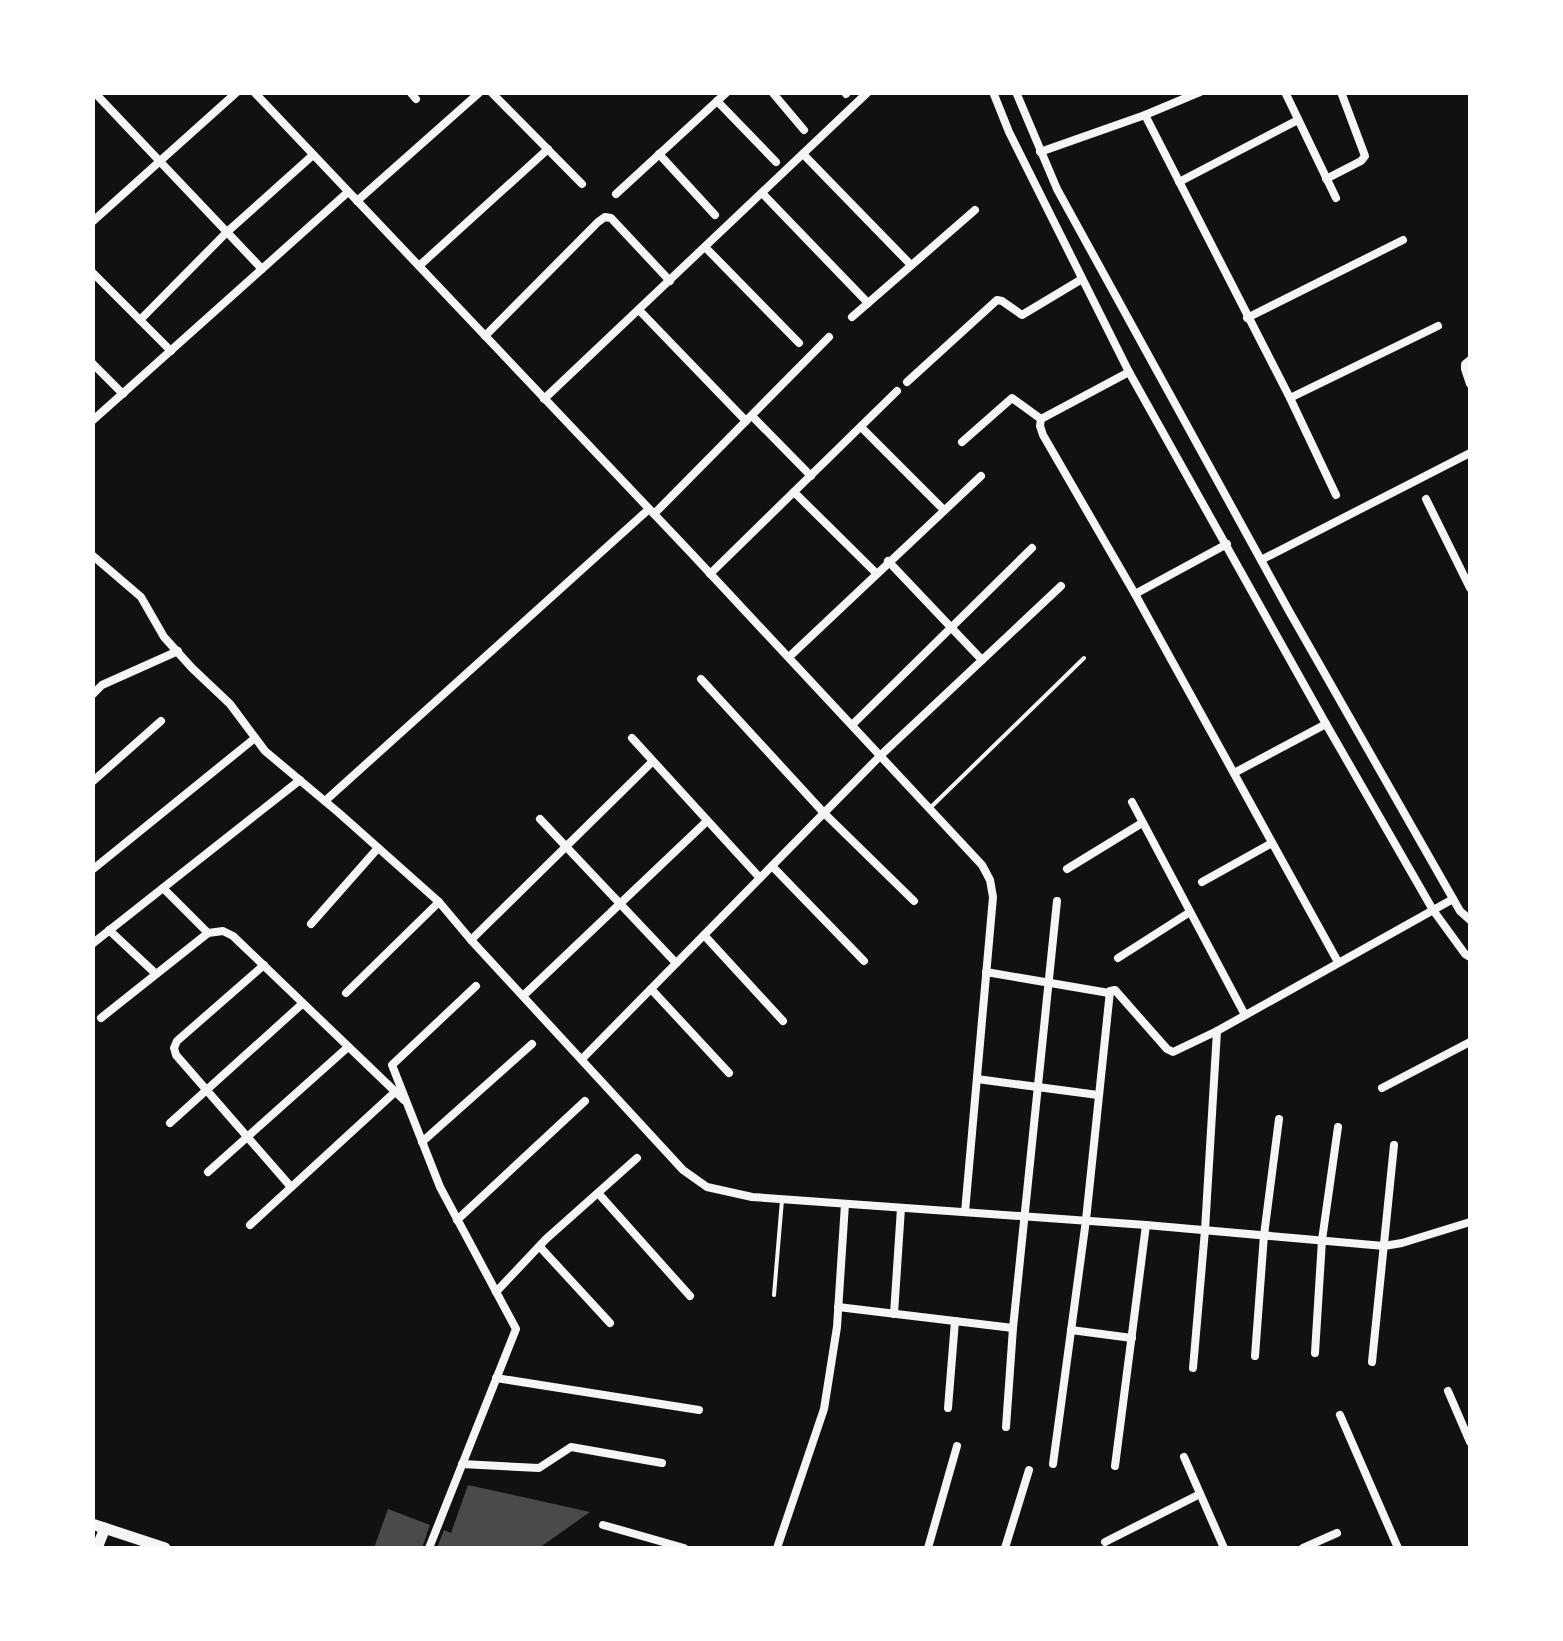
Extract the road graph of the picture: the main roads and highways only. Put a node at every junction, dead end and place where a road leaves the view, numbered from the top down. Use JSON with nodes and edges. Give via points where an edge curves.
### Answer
{"nodes":[{"id":1,"x":98,"y":1526,"type":"edge"},
{"id":2,"x":97,"y":1548,"type":"edge"},
{"id":3,"x":165,"y":1548,"type":"edge"}],
"edges":[{"from":1,"to":2,"type":"main road"},
{"from":1,"to":3,"type":"main road"}]}
